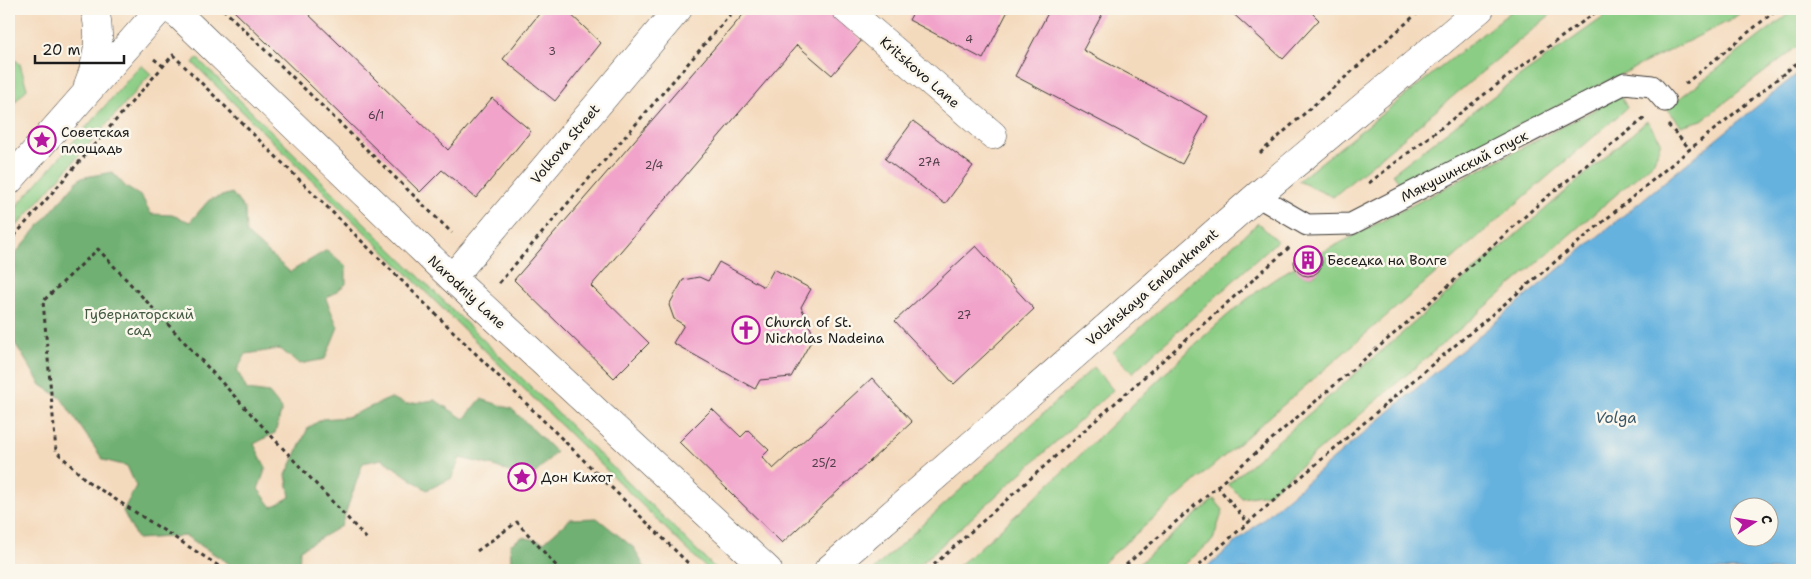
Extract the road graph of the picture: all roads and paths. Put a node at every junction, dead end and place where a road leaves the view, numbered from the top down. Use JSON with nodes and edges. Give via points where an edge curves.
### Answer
{"nodes":[{"id":1,"x":95,"y":9,"type":"edge"},
{"id":2,"x":160,"y":9,"type":"edge"},
{"id":3,"x":170,"y":9,"type":"edge"},
{"id":4,"x":223,"y":9,"type":"edge"},
{"id":5,"x":678,"y":9,"type":"edge"},
{"id":6,"x":735,"y":9,"type":"edge"},
{"id":7,"x":846,"y":9,"type":"edge"},
{"id":8,"x":1480,"y":9,"type":"edge"},
{"id":9,"x":1600,"y":9,"type":"edge"},
{"id":10,"x":1777,"y":9,"type":"edge"},
{"id":11,"x":1802,"y":59,"type":"edge"},
{"id":12,"x":1665,"y":101,"type":"junction"},
{"id":13,"x":75,"y":105,"type":"junction"},
{"id":14,"x":1667,"y":123,"type":"dead end"},
{"id":15,"x":993,"y":135,"type":"dead end"},
{"id":16,"x":1690,"y":149,"type":"junction"},
{"id":17,"x":9,"y":181,"type":"edge"},
{"id":18,"x":1368,"y":184,"type":"dead end"},
{"id":19,"x":1257,"y":196,"type":"junction"},
{"id":20,"x":1314,"y":225,"type":"junction"},
{"id":21,"x":454,"y":234,"type":"dead end"},
{"id":22,"x":9,"y":242,"type":"edge"},
{"id":23,"x":452,"y":278,"type":"junction"},
{"id":24,"x":495,"y":288,"type":"dead end"},
{"id":25,"x":1217,"y":486,"type":"junction"},
{"id":26,"x":1248,"y":523,"type":"junction"},
{"id":27,"x":367,"y":539,"type":"dead end"},
{"id":28,"x":477,"y":551,"type":"dead end"},
{"id":29,"x":225,"y":570,"type":"edge"},
{"id":30,"x":560,"y":570,"type":"edge"},
{"id":31,"x":695,"y":570,"type":"edge"},
{"id":32,"x":768,"y":570,"type":"edge"},
{"id":33,"x":828,"y":570,"type":"edge"},
{"id":34,"x":928,"y":570,"type":"edge"},
{"id":35,"x":1120,"y":570,"type":"edge"},
{"id":36,"x":1193,"y":570,"type":"edge"}],
"edges":[{"from":1,"to":13,"type":"street","via":[[98,53],[87,87]]},
{"from":2,"to":13,"type":"street"},
{"from":3,"to":23,"type":"street","name":"Narodniy Lane"},
{"from":4,"to":21,"type":"path"},
{"from":5,"to":23,"type":"street","name":"Volkova Street"},
{"from":6,"to":24,"type":"path"},
{"from":7,"to":15,"type":"street","name":"Kritskovo Lane"},
{"from":8,"to":19,"type":"street","name":"Volzhskaya Embankment"},
{"from":9,"to":18,"type":"path"},
{"from":10,"to":12,"type":"path"},
{"from":11,"to":16,"type":"path"},
{"from":12,"to":20,"type":"street","name":"Мякушинский спуск","via":[[1652,86],[1625,83],[1351,224]]},
{"from":12,"to":25,"type":"path","via":[[1542,201]]},
{"from":13,"to":17,"type":"street"},
{"from":14,"to":16,"type":"path"},
{"from":16,"to":26,"type":"path"},
{"from":19,"to":20,"type":"street","name":"Мякушинский спуск","via":[[1307,225]]},
{"from":19,"to":33,"type":"street","name":"Volzhskaya Embankment"},
{"from":20,"to":34,"type":"path"},
{"from":22,"to":31,"type":"path","via":[[173,56]]},
{"from":23,"to":32,"type":"street","name":"Narodniy Lane"},
{"from":25,"to":26,"type":"path"},
{"from":25,"to":35,"type":"path"},
{"from":26,"to":36,"type":"path"},
{"from":27,"to":29,"type":"path","via":[[98,250],[43,301],[56,451],[87,481]]},
{"from":28,"to":30,"type":"path","via":[[516,522]]}]}
